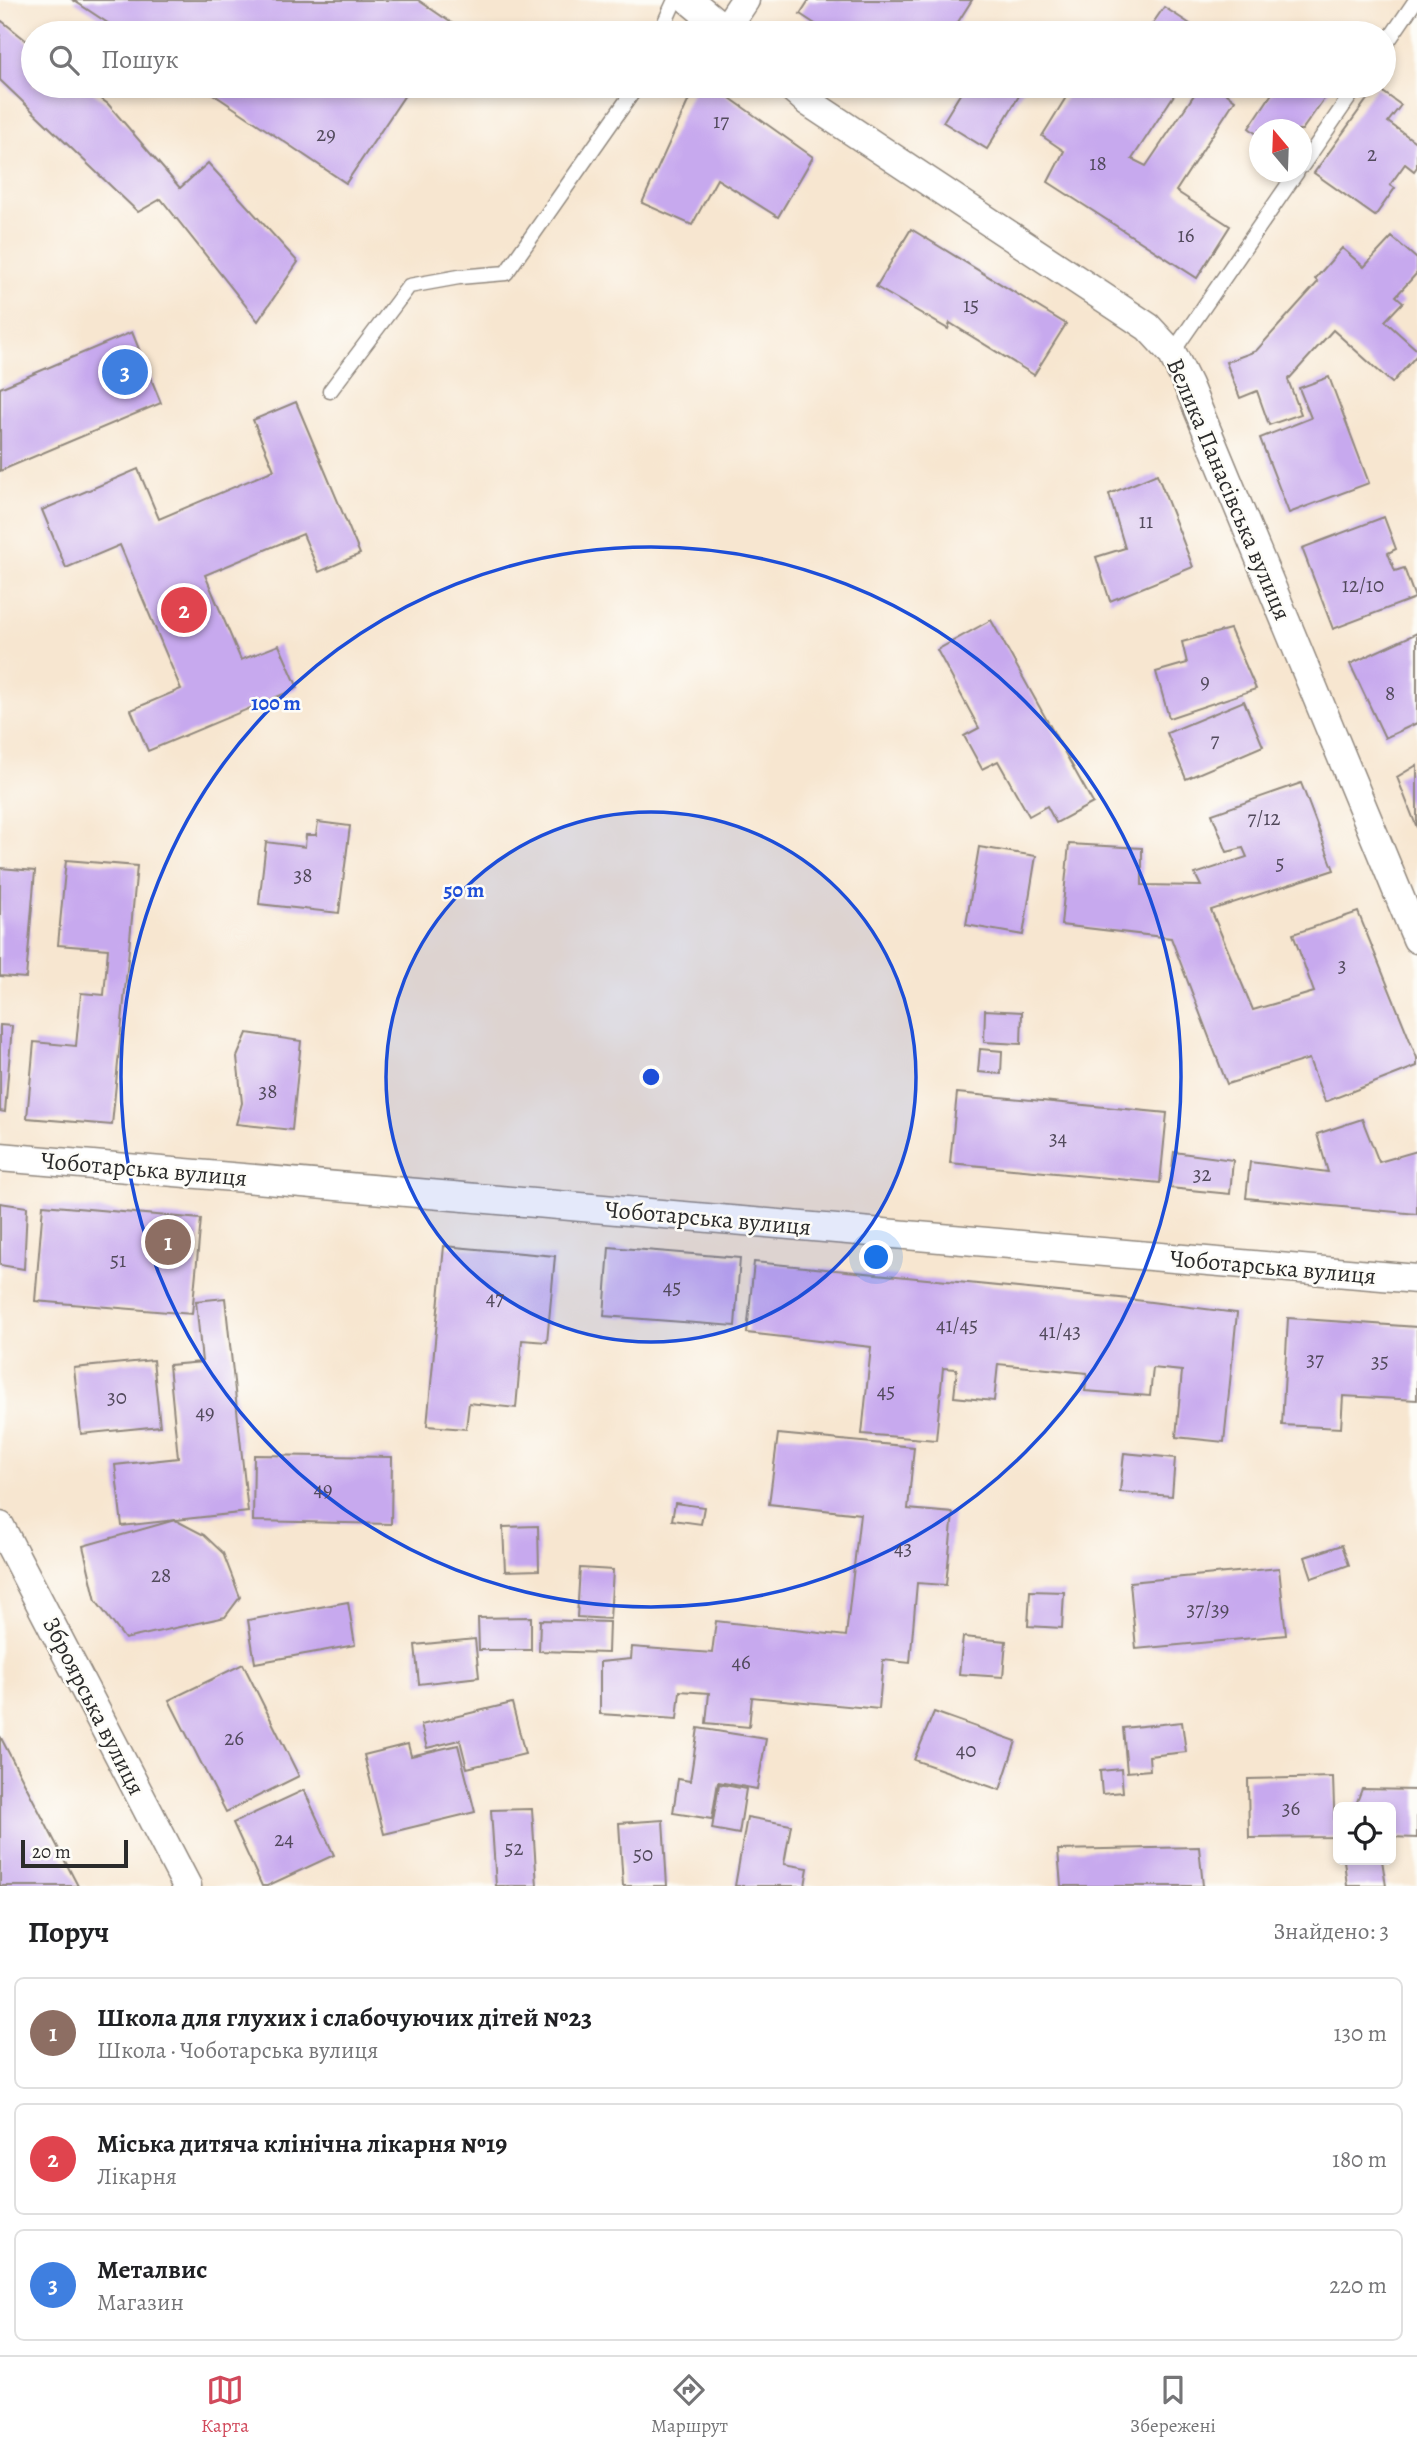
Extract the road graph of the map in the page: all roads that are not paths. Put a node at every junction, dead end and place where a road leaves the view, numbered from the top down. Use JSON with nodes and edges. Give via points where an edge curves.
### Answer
{"nodes":[{"id":1,"x":675,"y":0,"type":"edge"},
{"id":2,"x":689,"y":0,"type":"edge"},
{"id":3,"x":745,"y":0,"type":"edge"},
{"id":4,"x":1416,"y":0,"type":"edge"},
{"id":5,"x":665,"y":21,"type":"edge"},
{"id":6,"x":714,"y":21,"type":"edge"},
{"id":7,"x":733,"y":21,"type":"edge"},
{"id":8,"x":1396,"y":29,"type":"edge"},
{"id":9,"x":629,"y":98,"type":"edge"},
{"id":10,"x":804,"y":98,"type":"edge"},
{"id":11,"x":1349,"y":98,"type":"edge"},
{"id":12,"x":1312,"y":150,"type":"edge"},
{"id":13,"x":1290,"y":182,"type":"edge"},
{"id":14,"x":1172,"y":353,"type":"junction"},
{"id":15,"x":330,"y":391,"type":"dead end"},
{"id":16,"x":1417,"y":939,"type":"edge"},
{"id":17,"x":0,"y":1157,"type":"edge"},
{"id":18,"x":1417,"y":1279,"type":"edge"},
{"id":19,"x":0,"y":1526,"type":"edge"},
{"id":20,"x":187,"y":1886,"type":"edge"}],
"edges":[{"from":1,"to":5,"type":"lane"},
{"from":2,"to":6,"type":"street"},
{"from":3,"to":7,"type":"street"},
{"from":4,"to":8,"type":"lane"},
{"from":9,"to":15,"type":"lane","via":[[506,273],[409,286]]},
{"from":10,"to":14,"type":"street","name":"Велика Панасівська вулиця","via":[[1148,327]]},
{"from":11,"to":12,"type":"lane"},
{"from":13,"to":14,"type":"lane"},
{"from":14,"to":16,"type":"street","name":"Велика Панасівська вулиця"},
{"from":17,"to":18,"type":"street","name":"Чоботарська вулиця"},
{"from":19,"to":20,"type":"street","name":"Зброярська вулиця"}]}
